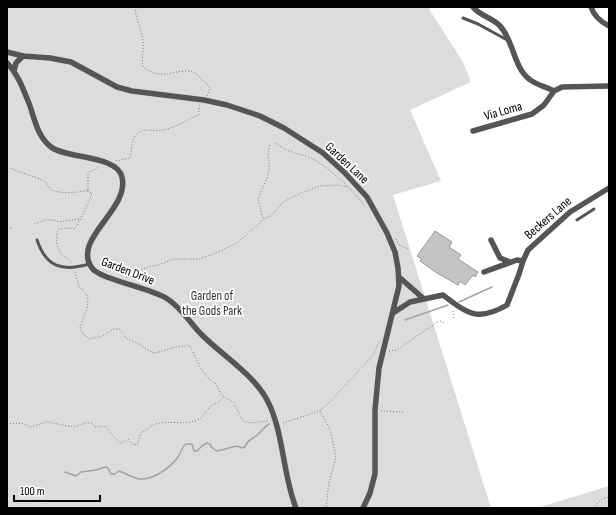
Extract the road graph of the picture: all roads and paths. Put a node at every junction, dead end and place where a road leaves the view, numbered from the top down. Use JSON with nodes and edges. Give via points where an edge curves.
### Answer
{"nodes":[{"id":1,"x":473,"y":7,"type":"edge"},
{"id":2,"x":591,"y":7,"type":"edge"},
{"id":3,"x":463,"y":18,"type":"dead end"},
{"id":4,"x":609,"y":26,"type":"edge"},
{"id":5,"x":509,"y":41,"type":"junction"},
{"id":6,"x":7,"y":52,"type":"edge"},
{"id":7,"x":23,"y":56,"type":"junction"},
{"id":8,"x":7,"y":63,"type":"edge"},
{"id":9,"x":14,"y":72,"type":"junction"},
{"id":10,"x":609,"y":86,"type":"edge"},
{"id":11,"x":554,"y":91,"type":"junction"},
{"id":12,"x":473,"y":131,"type":"dead end"},
{"id":13,"x":275,"y":143,"type":"dead end"},
{"id":14,"x":270,"y":145,"type":"dead end"},
{"id":15,"x":108,"y":163,"type":"junction"},
{"id":16,"x":7,"y":168,"type":"edge"},
{"id":17,"x":348,"y":187,"type":"junction"},
{"id":18,"x":609,"y":188,"type":"edge"},
{"id":19,"x":88,"y":190,"type":"junction"},
{"id":20,"x":581,"y":204,"type":"junction"},
{"id":21,"x":366,"y":208,"type":"dead end"},
{"id":22,"x":594,"y":209,"type":"dead end"},
{"id":23,"x":586,"y":214,"type":"junction"},
{"id":24,"x":79,"y":219,"type":"junction"},
{"id":25,"x":264,"y":219,"type":"junction"},
{"id":26,"x":577,"y":220,"type":"dead end"},
{"id":27,"x":34,"y":224,"type":"dead end"},
{"id":28,"x":7,"y":227,"type":"edge"},
{"id":29,"x":13,"y":228,"type":"dead end"},
{"id":30,"x":394,"y":234,"type":"dead end"},
{"id":31,"x":37,"y":240,"type":"dead end"},
{"id":32,"x":491,"y":240,"type":"dead end"},
{"id":33,"x":408,"y":249,"type":"dead end"},
{"id":34,"x":523,"y":261,"type":"junction"},
{"id":35,"x":510,"y":262,"type":"junction"},
{"id":36,"x":89,"y":264,"type":"junction"},
{"id":37,"x":73,"y":267,"type":"junction"},
{"id":38,"x":484,"y":272,"type":"dead end"},
{"id":39,"x":399,"y":277,"type":"junction"},
{"id":40,"x":124,"y":282,"type":"junction"},
{"id":41,"x":424,"y":299,"type":"junction"},
{"id":42,"x":455,"y":305,"type":"junction"},
{"id":43,"x":393,"y":313,"type":"junction"},
{"id":44,"x":454,"y":320,"type":"dead end"},
{"id":45,"x":444,"y":323,"type":"dead end"},
{"id":46,"x":381,"y":337,"type":"dead end"},
{"id":47,"x":384,"y":351,"type":"junction"},
{"id":48,"x":223,"y":396,"type":"junction"},
{"id":49,"x":320,"y":410,"type":"junction"},
{"id":50,"x":375,"y":410,"type":"junction"},
{"id":51,"x":403,"y":412,"type":"dead end"},
{"id":52,"x":275,"y":420,"type":"junction"},
{"id":53,"x":7,"y":424,"type":"edge"},
{"id":54,"x":609,"y":497,"type":"edge"},
{"id":55,"x":296,"y":508,"type":"edge"},
{"id":56,"x":326,"y":508,"type":"edge"},
{"id":57,"x":363,"y":508,"type":"edge"},
{"id":58,"x":593,"y":508,"type":"edge"}],
"edges":[{"from":1,"to":5,"type":"street","via":[[499,24]]},
{"from":2,"to":4,"type":"street","via":[[602,23]]},
{"from":3,"to":5,"type":"lane"},
{"from":5,"to":11,"type":"street","via":[[520,69],[530,80]]},
{"from":6,"to":7,"type":"street","name":"Garden Lane"},
{"from":7,"to":9,"type":"street","via":[[16,63]]},
{"from":7,"to":39,"type":"street","name":"Garden Lane","via":[[71,62],[132,91],[227,105],[260,116],[284,128],[323,153],[367,197],[392,243]]},
{"from":8,"to":9,"type":"street","name":"Garden Drive"},
{"from":9,"to":15,"type":"street","name":"Garden Drive","via":[[45,142],[58,150]]},
{"from":10,"to":11,"type":"street","via":[[562,87]]},
{"from":11,"to":12,"type":"street","name":"Via Loma","via":[[544,106],[532,114]]},
{"from":13,"to":17,"type":"path","via":[[312,159]]},
{"from":14,"to":25,"type":"path","via":[[267,153],[269,171],[258,199]]},
{"from":15,"to":19,"type":"path","via":[[88,173]]},
{"from":15,"to":36,"type":"street","name":"Garden Drive","via":[[122,175],[121,194],[109,217],[90,242],[87,256]]},
{"from":16,"to":19,"type":"path","via":[[45,181],[51,190],[57,192]]},
{"from":17,"to":21,"type":"path"},
{"from":17,"to":25,"type":"path","via":[[320,186],[301,193],[283,202],[271,216]]},
{"from":18,"to":20,"type":"street","name":"Beckers Lane"},
{"from":19,"to":24,"type":"path","via":[[92,193]]},
{"from":20,"to":23,"type":"lane"},
{"from":20,"to":34,"type":"street","name":"Beckers Lane","via":[[528,250]]},
{"from":22,"to":23,"type":"lane"},
{"from":23,"to":26,"type":"lane"},
{"from":24,"to":27,"type":"path","via":[[59,222],[46,220]]},
{"from":24,"to":37,"type":"path","via":[[74,229],[59,229],[55,240],[61,254],[71,261]]},
{"from":25,"to":40,"type":"path","via":[[236,243],[216,253],[199,259],[173,258],[127,276]]},
{"from":28,"to":29,"type":"path"},
{"from":30,"to":33,"type":"path","via":[[399,245]]},
{"from":31,"to":37,"type":"lane","via":[[45,258],[60,266]]},
{"from":32,"to":35,"type":"street","via":[[500,258]]},
{"from":34,"to":35,"type":"street"},
{"from":34,"to":42,"type":"street","name":"Beckers Lane","via":[[507,305],[491,313],[478,315]]},
{"from":35,"to":38,"type":"street"},
{"from":36,"to":37,"type":"lane"},
{"from":36,"to":40,"type":"street","name":"Garden Drive","via":[[98,274]]},
{"from":37,"to":48,"type":"path","via":[[78,285],[88,297],[86,313],[80,328],[86,337],[90,339],[102,336],[114,328],[120,329],[126,338],[153,353],[176,346],[190,346],[200,367]]},
{"from":39,"to":41,"type":"street"},
{"from":39,"to":43,"type":"street","name":"Garden Lane"},
{"from":40,"to":52,"type":"street","name":"Garden Drive","via":[[152,291],[176,306],[201,334],[258,386],[270,405]]},
{"from":41,"to":42,"type":"street","name":"Beckers Lane","via":[[443,295]]},
{"from":41,"to":43,"type":"street","name":"Beckers Lane","via":[[410,302]]},
{"from":42,"to":44,"type":"path","via":[[452,313]]},
{"from":43,"to":47,"type":"street","name":"Garden Lane"},
{"from":45,"to":47,"type":"path","via":[[437,322],[397,350]]},
{"from":46,"to":49,"type":"path","via":[[373,355]]},
{"from":47,"to":50,"type":"street","name":"Garden Lane","via":[[379,368]]},
{"from":48,"to":52,"type":"path","via":[[233,402],[243,421],[250,423]]},
{"from":48,"to":53,"type":"path","via":[[218,403],[208,407],[204,416],[197,421],[154,425],[140,434],[137,445],[128,439],[119,443],[106,426],[95,427],[92,423],[74,426],[47,422],[31,427],[21,423]]},
{"from":49,"to":52,"type":"path","via":[[281,424]]},
{"from":49,"to":56,"type":"path","via":[[330,429],[336,458],[329,482]]},
{"from":50,"to":51,"type":"path"},
{"from":50,"to":57,"type":"street","name":"Garden Lane","via":[[375,474]]},
{"from":52,"to":55,"type":"street","name":"Garden Drive"},
{"from":54,"to":58,"type":"path","via":[[602,499]]}]}
